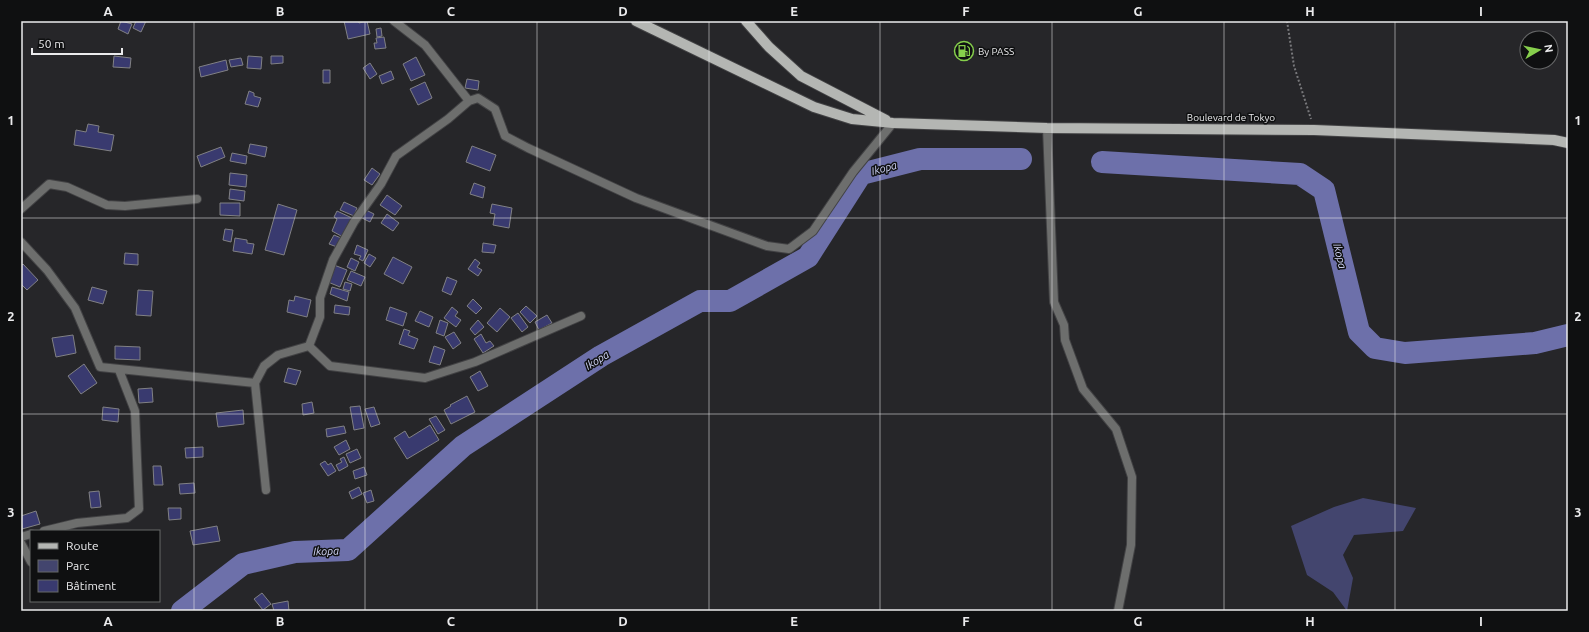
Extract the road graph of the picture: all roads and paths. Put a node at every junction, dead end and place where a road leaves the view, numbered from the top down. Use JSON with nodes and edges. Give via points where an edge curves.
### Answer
{"nodes":[{"id":1,"x":394,"y":21,"type":"edge"},
{"id":2,"x":636,"y":21,"type":"edge"},
{"id":3,"x":746,"y":21,"type":"edge"},
{"id":4,"x":1287,"y":21,"type":"edge"},
{"id":5,"x":469,"y":101,"type":"junction"},
{"id":6,"x":893,"y":123,"type":"junction"},
{"id":7,"x":1047,"y":128,"type":"junction"},
{"id":8,"x":1314,"y":130,"type":"junction"},
{"id":9,"x":1568,"y":143,"type":"edge"},
{"id":10,"x":197,"y":199,"type":"dead end"},
{"id":11,"x":21,"y":209,"type":"edge"},
{"id":12,"x":21,"y":242,"type":"edge"},
{"id":13,"x":581,"y":316,"type":"dead end"},
{"id":14,"x":309,"y":346,"type":"junction"},
{"id":15,"x":119,"y":370,"type":"junction"},
{"id":16,"x":255,"y":383,"type":"junction"},
{"id":17,"x":266,"y":490,"type":"dead end"},
{"id":18,"x":48,"y":530,"type":"edge"},
{"id":19,"x":21,"y":543,"type":"edge"},
{"id":20,"x":30,"y":560,"type":"edge"},
{"id":21,"x":1118,"y":611,"type":"edge"}],
"edges":[{"from":1,"to":5,"type":"street","via":[[425,45]]},
{"from":2,"to":6,"type":"main road","name":"Boulevard de Tokyo","via":[[814,107],[852,119]]},
{"from":3,"to":6,"type":"main road","via":[[769,47],[801,76]]},
{"from":4,"to":8,"type":"path","via":[[1294,66]]},
{"from":5,"to":6,"type":"street","via":[[478,98],[494,109],[505,136],[636,198],[767,246],[789,249],[813,231],[853,172]]},
{"from":5,"to":14,"type":"street","via":[[396,156],[333,260],[320,298],[320,317]]},
{"from":6,"to":7,"type":"main road","name":"Boulevard de Tokyo"},
{"from":7,"to":8,"type":"main road","name":"Boulevard de Tokyo"},
{"from":7,"to":21,"type":"street","via":[[1054,302],[1064,325],[1065,340],[1083,389],[1116,429],[1132,477],[1131,544]]},
{"from":8,"to":9,"type":"main road","name":"Boulevard de Tokyo","via":[[1554,140]]},
{"from":10,"to":11,"type":"street","via":[[125,206],[107,205],[67,187],[49,184]]},
{"from":12,"to":15,"type":"street","via":[[47,270],[75,308],[100,368]]},
{"from":13,"to":14,"type":"street","via":[[475,362],[425,378],[330,366]]},
{"from":14,"to":16,"type":"street","via":[[278,355],[264,366]]},
{"from":15,"to":16,"type":"street"},
{"from":15,"to":18,"type":"street","via":[[135,411],[139,509],[127,518],[77,523]]},
{"from":16,"to":17,"type":"street"},
{"from":19,"to":20,"type":"street"}]}
